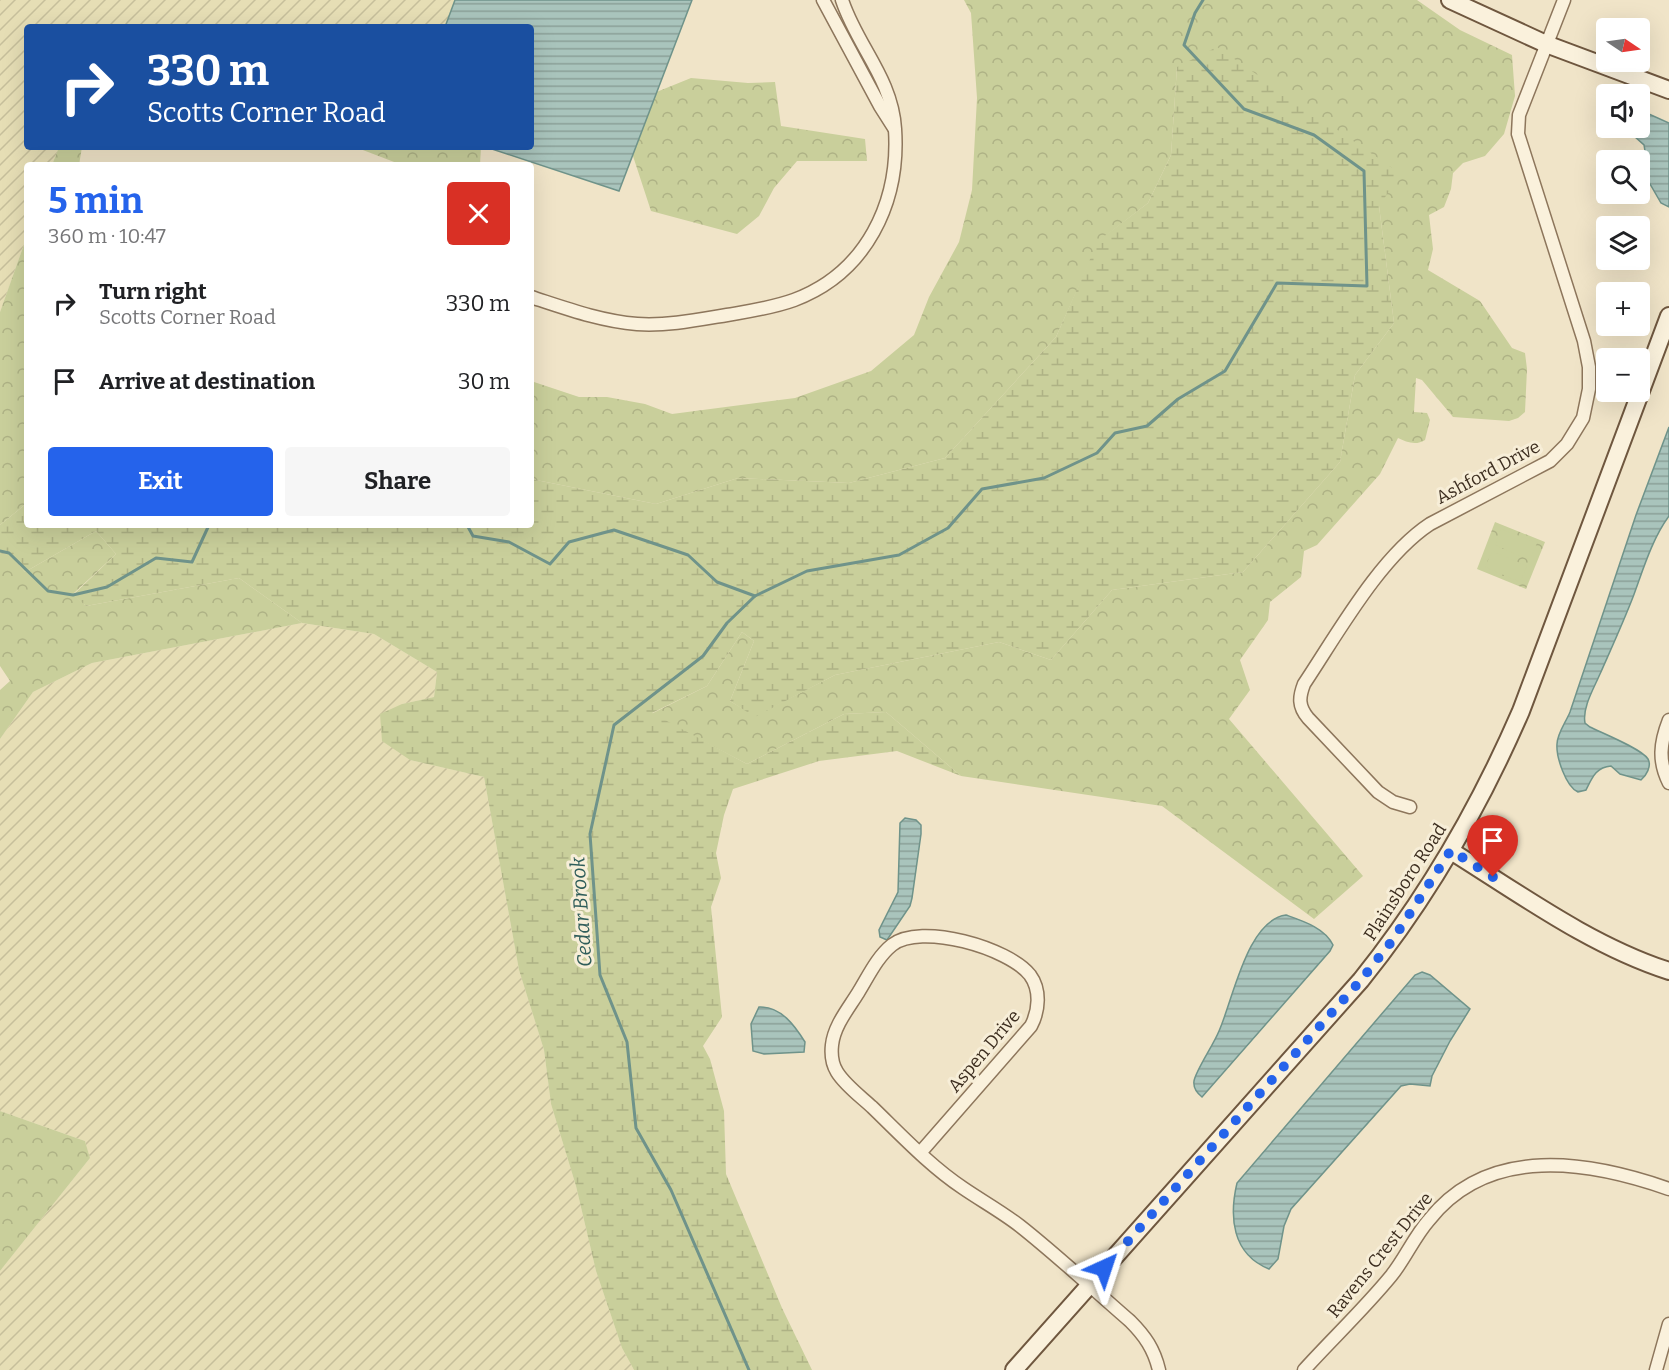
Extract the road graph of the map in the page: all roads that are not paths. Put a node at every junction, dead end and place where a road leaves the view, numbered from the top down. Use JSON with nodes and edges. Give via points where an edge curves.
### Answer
{"nodes":[{"id":1,"x":823,"y":0,"type":"edge"},
{"id":2,"x":842,"y":0,"type":"edge"},
{"id":3,"x":1450,"y":0,"type":"edge"},
{"id":4,"x":1564,"y":0,"type":"edge"},
{"id":5,"x":853,"y":27,"type":"junction"},
{"id":6,"x":840,"y":34,"type":"junction"},
{"id":7,"x":1546,"y":44,"type":"junction"},
{"id":8,"x":1669,"y":90,"type":"edge"},
{"id":9,"x":896,"y":130,"type":"junction"},
{"id":10,"x":534,"y":298,"type":"edge"},
{"id":11,"x":1669,"y":316,"type":"edge"},
{"id":12,"x":1669,"y":720,"type":"edge"},
{"id":13,"x":1669,"y":783,"type":"edge"},
{"id":14,"x":1410,"y":807,"type":"dead end"},
{"id":15,"x":1451,"y":850,"type":"junction"},
{"id":16,"x":1669,"y":971,"type":"edge"},
{"id":17,"x":920,"y":1153,"type":"junction"},
{"id":18,"x":1669,"y":1189,"type":"edge"},
{"id":19,"x":1088,"y":1285,"type":"junction"},
{"id":20,"x":1669,"y":1324,"type":"edge"},
{"id":21,"x":1014,"y":1370,"type":"edge"},
{"id":22,"x":1159,"y":1370,"type":"edge"},
{"id":23,"x":1304,"y":1370,"type":"edge"},
{"id":24,"x":1656,"y":1370,"type":"edge"}],
"edges":[{"from":1,"to":6,"type":"street"},
{"from":2,"to":5,"type":"street"},
{"from":3,"to":7,"type":"street"},
{"from":4,"to":7,"type":"street","name":"Ashford Drive"},
{"from":5,"to":6,"type":"street"},
{"from":5,"to":9,"type":"street","via":[[892,101]]},
{"from":6,"to":9,"type":"street"},
{"from":7,"to":8,"type":"street"},
{"from":7,"to":14,"type":"street","name":"Ashford Drive","via":[[1519,115],[1518,134],[1584,341],[1589,389],[1583,418],[1567,444],[1550,461],[1413,535],[1360,600],[1304,684],[1300,700],[1301,710],[1378,792]]},
{"from":9,"to":10,"type":"street","via":[[892,186],[876,230],[835,278],[796,299],[775,307],[703,320],[636,324],[589,316]]},
{"from":11,"to":15,"type":"street","name":"Plainsboro Road","via":[[1521,711]]},
{"from":12,"to":13,"type":"street","via":[[1660,751]]},
{"from":15,"to":16,"type":"street","via":[[1583,933]]},
{"from":15,"to":19,"type":"street","name":"Plainsboro Road","via":[[1392,941],[1361,980]]},
{"from":17,"to":17,"type":"street","name":"Aspen Drive","via":[[846,1083],[832,1059],[832,1044],[836,1029],[879,958],[892,944],[923,935],[971,944],[1019,964],[1031,976],[1038,1009],[1031,1026]]},
{"from":17,"to":19,"type":"street","name":"Aspen Drive","via":[[964,1189],[1018,1224]]},
{"from":18,"to":23,"type":"street","name":"Ravens Crest Drive","via":[[1591,1168],[1548,1164],[1502,1171],[1474,1182],[1451,1197],[1429,1219],[1393,1274]]},
{"from":19,"to":21,"type":"street","name":"Plainsboro Road"},
{"from":19,"to":22,"type":"street","via":[[1144,1335],[1155,1352]]},
{"from":20,"to":24,"type":"street"}]}
